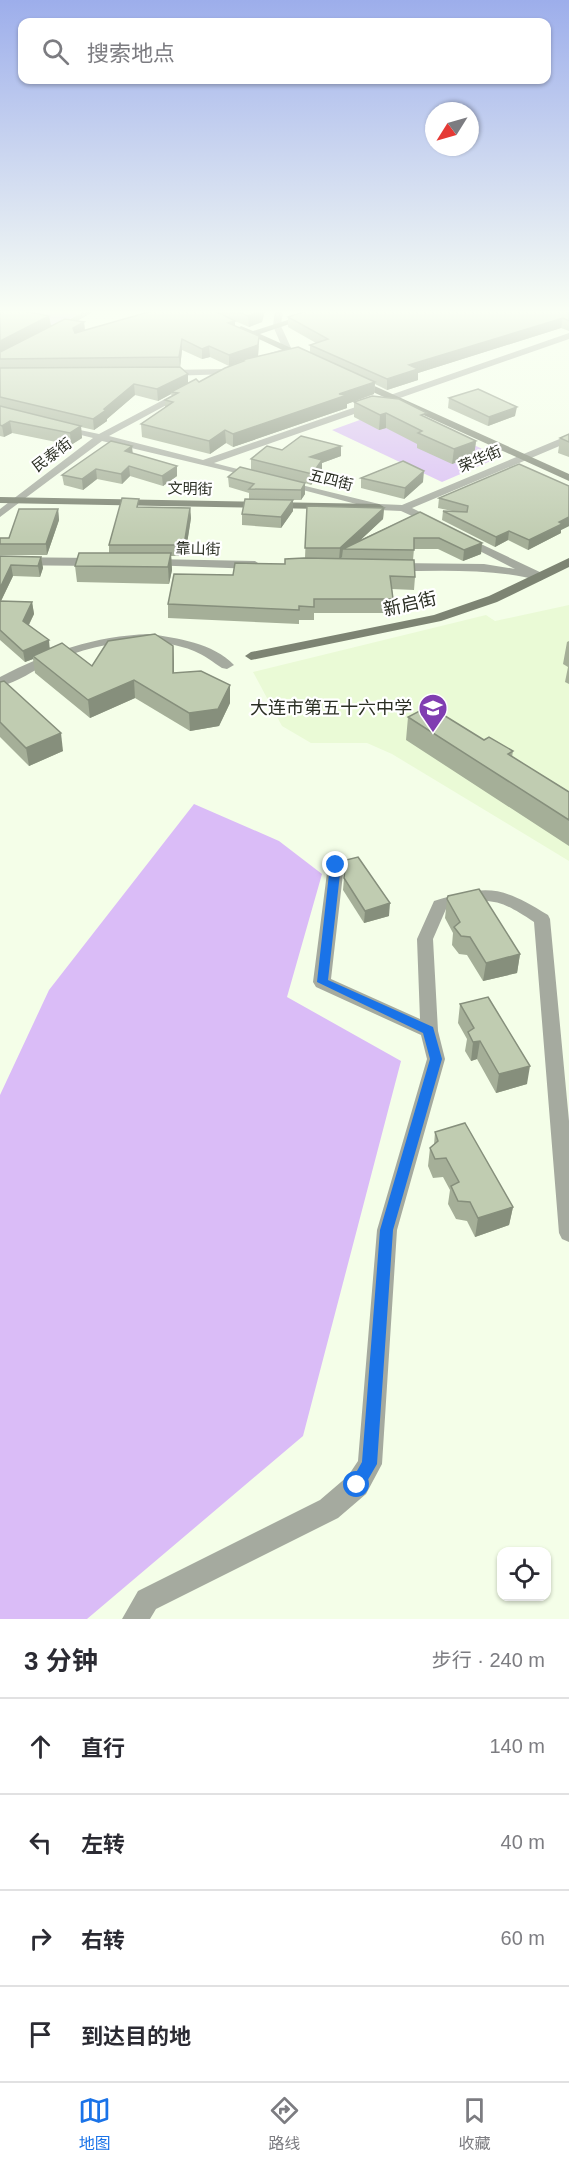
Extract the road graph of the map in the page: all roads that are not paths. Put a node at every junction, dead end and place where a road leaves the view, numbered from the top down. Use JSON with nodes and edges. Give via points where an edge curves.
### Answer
{"nodes":[{"id":1,"x":192,"y":387,"type":"edge"},
{"id":2,"x":368,"y":387,"type":"edge"},
{"id":3,"x":425,"y":387,"type":"edge"},
{"id":4,"x":393,"y":398,"type":"junction"},
{"id":5,"x":56,"y":426,"type":"edge"},
{"id":6,"x":101,"y":437,"type":"junction"},
{"id":7,"x":569,"y":438,"type":"edge"},
{"id":8,"x":523,"y":457,"type":"junction"},
{"id":9,"x":204,"y":463,"type":"junction"},
{"id":10,"x":569,"y":478,"type":"edge"},
{"id":11,"x":0,"y":500,"type":"edge"},
{"id":12,"x":17,"y":501,"type":"junction"},
{"id":13,"x":379,"y":507,"type":"junction"},
{"id":14,"x":403,"y":508,"type":"junction"},
{"id":15,"x":0,"y":514,"type":"edge"},
{"id":16,"x":0,"y":561,"type":"edge"},
{"id":17,"x":106,"y":562,"type":"edge"},
{"id":18,"x":569,"y":562,"type":"edge"},
{"id":19,"x":142,"y":563,"type":"edge"},
{"id":20,"x":272,"y":565,"type":"edge"},
{"id":21,"x":378,"y":567,"type":"edge"},
{"id":22,"x":540,"y":576,"type":"junction"},
{"id":23,"x":251,"y":656,"type":"dead end"},
{"id":24,"x":227,"y":665,"type":"dead end"},
{"id":25,"x":0,"y":682,"type":"edge"},
{"id":26,"x":336,"y":865,"type":"dead end"},
{"id":27,"x":429,"y":1030,"type":"junction"},
{"id":28,"x":569,"y":1233,"type":"edge"},
{"id":29,"x":135,"y":1619,"type":"edge"}],
"edges":[{"from":1,"to":6,"type":"street","name":"民泰街"},
{"from":2,"to":4,"type":"street"},
{"from":3,"to":4,"type":"street"},
{"from":4,"to":8,"type":"street"},
{"from":4,"to":9,"type":"street"},
{"from":5,"to":6,"type":"street","name":"五四街"},
{"from":6,"to":9,"type":"street","name":"五四街"},
{"from":6,"to":12,"type":"street","name":"民泰街"},
{"from":7,"to":8,"type":"street","name":"荣华街"},
{"from":8,"to":10,"type":"street"},
{"from":8,"to":14,"type":"street","name":"荣华街"},
{"from":9,"to":13,"type":"street","name":"五四街"},
{"from":11,"to":12,"type":"street","name":"文明街"},
{"from":12,"to":13,"type":"street","name":"文明街"},
{"from":12,"to":15,"type":"street","name":"民泰街"},
{"from":13,"to":14,"type":"street","name":"五四街"},
{"from":14,"to":22,"type":"street","name":"五四街"},
{"from":16,"to":17,"type":"street"},
{"from":18,"to":22,"type":"street","name":"新启街"},
{"from":19,"to":20,"type":"street","name":"靠山街"},
{"from":21,"to":22,"type":"street","via":[[484,568]]},
{"from":22,"to":23,"type":"street","name":"新启街","via":[[493,599],[437,618]]},
{"from":24,"to":25,"type":"street","via":[[200,649],[167,639],[135,638],[40,660]]},
{"from":26,"to":27,"type":"street","via":[[322,982]]},
{"from":27,"to":28,"type":"street","via":[[425,939],[440,905],[480,893],[510,899],[542,919]]},
{"from":27,"to":29,"type":"street","via":[[436,1059],[387,1230],[370,1464],[357,1485],[329,1509],[147,1600]]}]}
